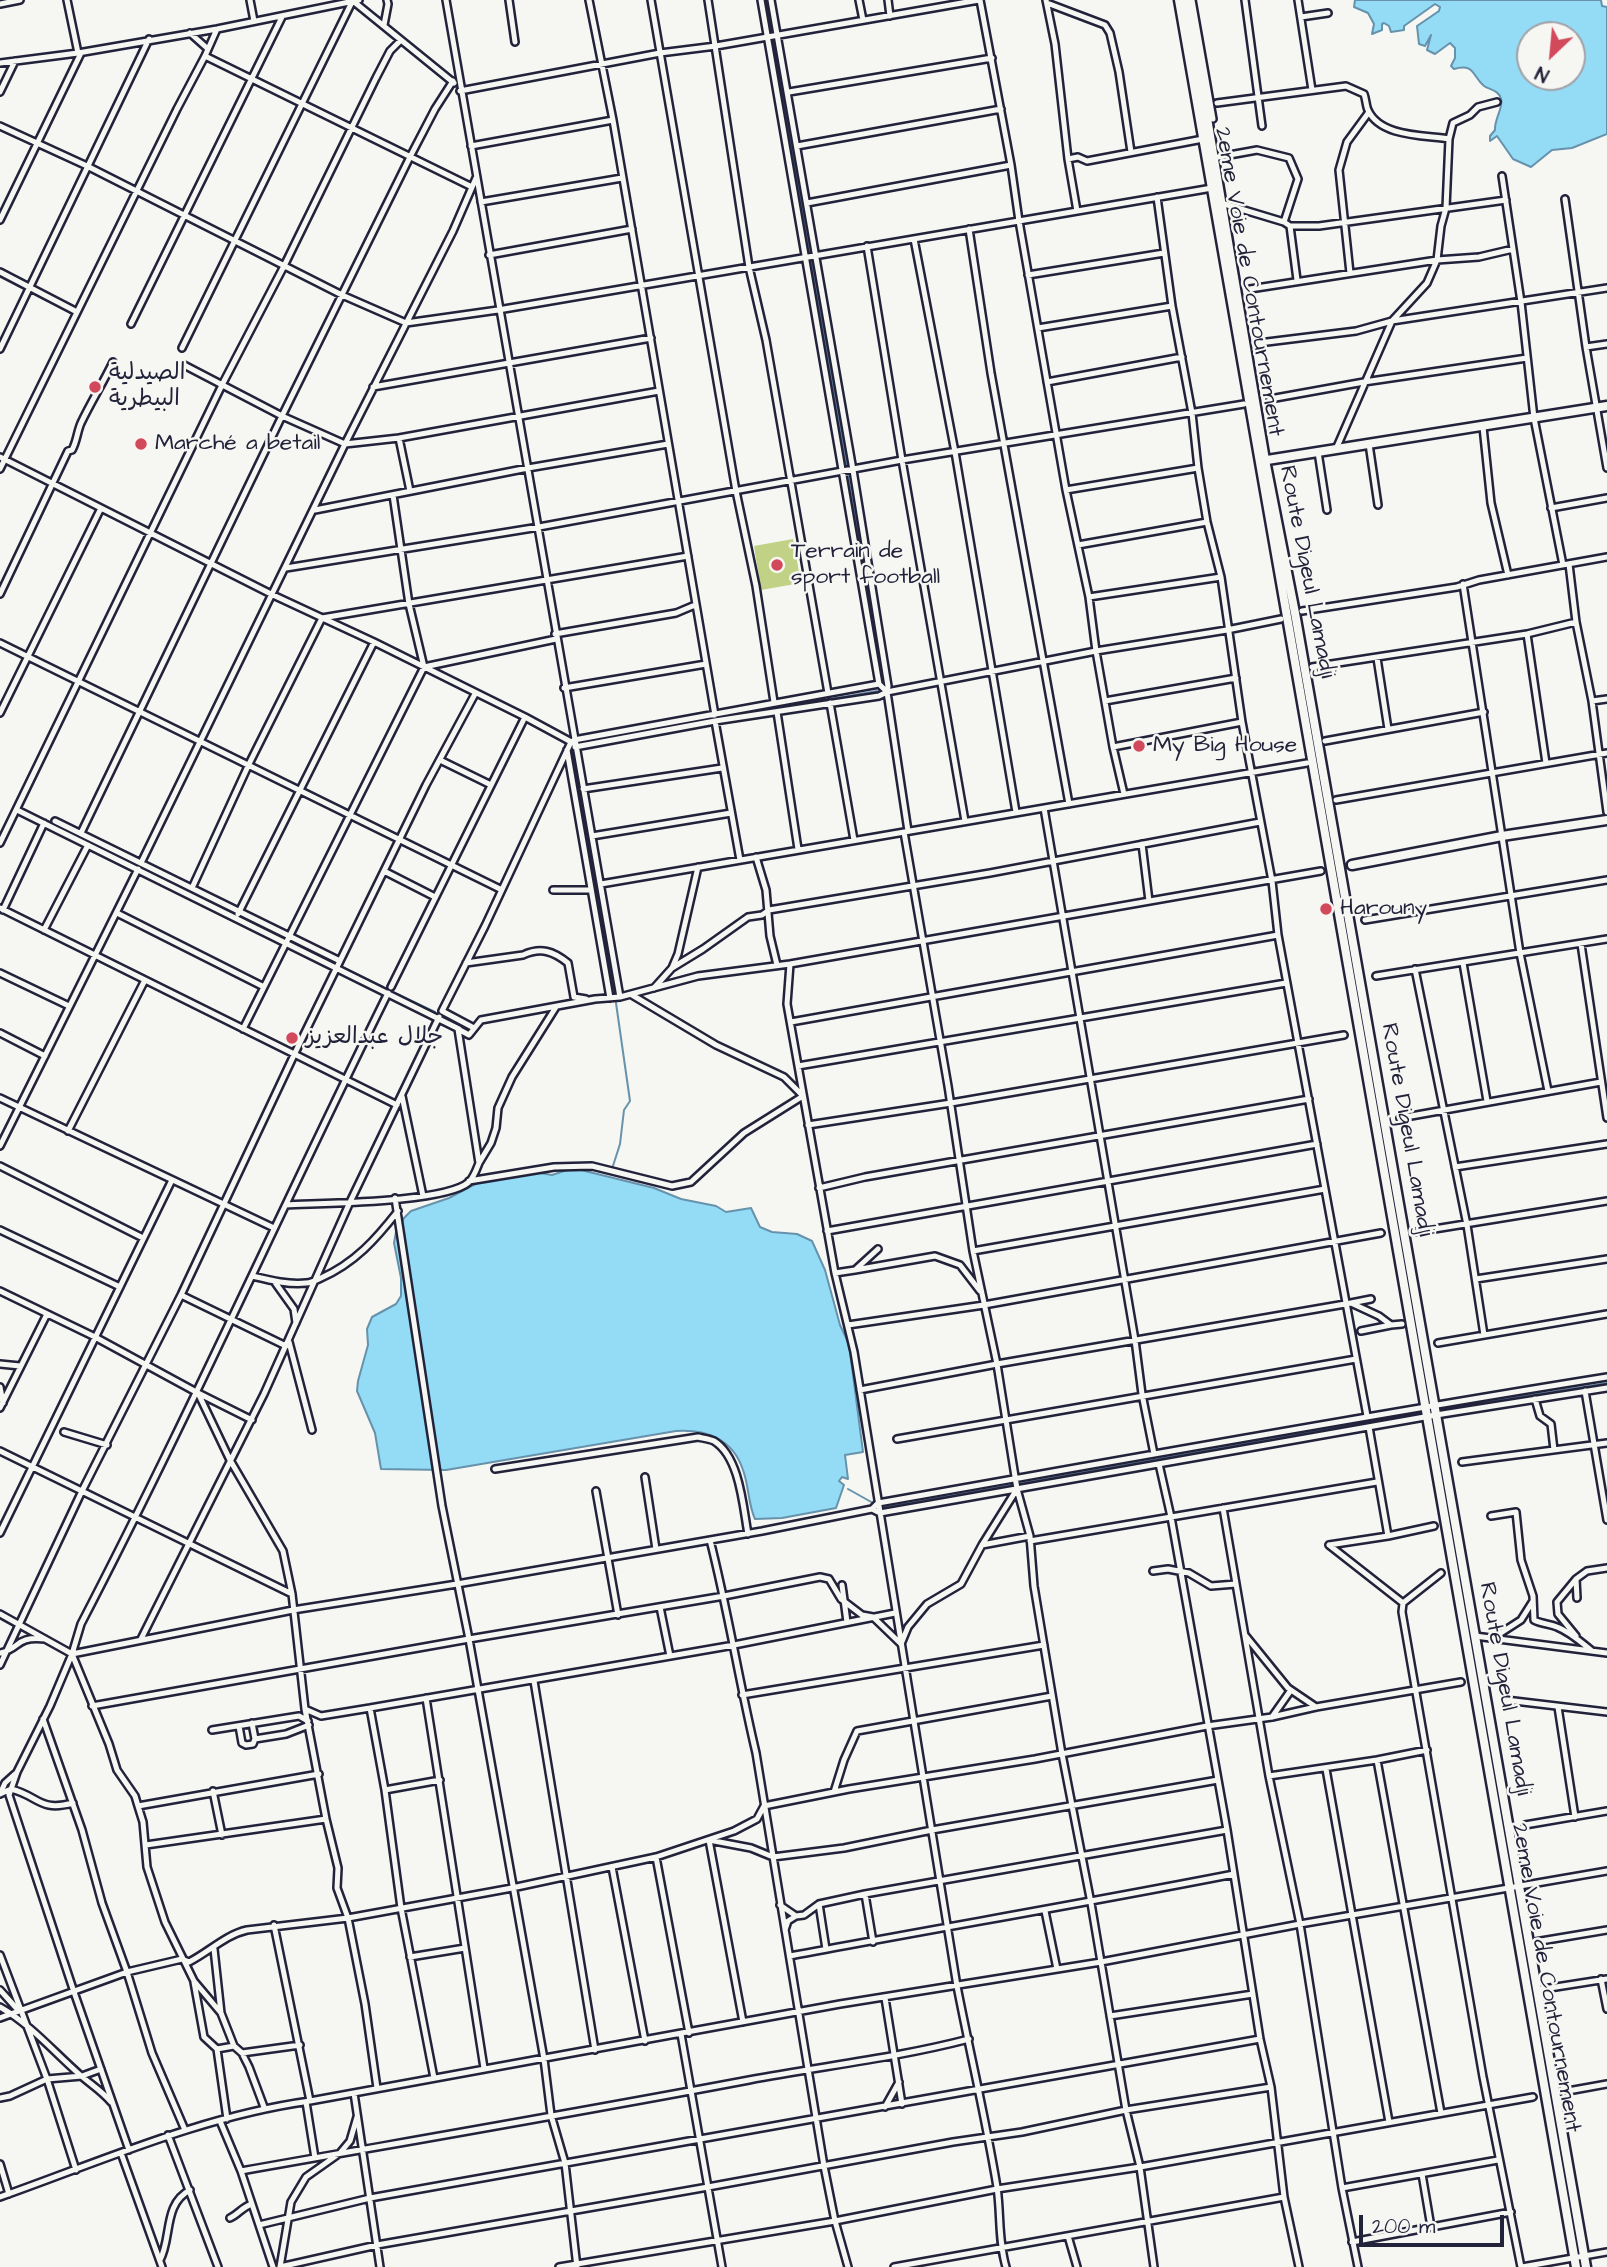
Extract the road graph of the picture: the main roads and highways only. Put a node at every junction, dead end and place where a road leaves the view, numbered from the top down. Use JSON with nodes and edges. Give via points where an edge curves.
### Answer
{"nodes":[{"id":1,"x":1179,"y":0,"type":"edge"},
{"id":2,"x":1187,"y":0,"type":"edge"},
{"id":3,"x":1607,"y":406,"type":"edge"},
{"id":4,"x":1262,"y":461,"type":"junction"},
{"id":5,"x":1607,"y":820,"type":"edge"},
{"id":6,"x":1352,"y":866,"type":"dead end"},
{"id":7,"x":1431,"y":1411,"type":"junction"},
{"id":8,"x":1576,"y":2267,"type":"edge"},
{"id":9,"x":1586,"y":2267,"type":"edge"}],
"edges":[{"from":1,"to":4,"type":"main road","name":"2eme Voie de Contournement"},
{"from":2,"to":4,"type":"main road","name":"Route Digeul Lamadji"},
{"from":3,"to":4,"type":"main road"},
{"from":4,"to":7,"type":"main road","name":"2eme Voie de Contournement"},
{"from":5,"to":6,"type":"main road"},
{"from":7,"to":8,"type":"main road","name":"2eme Voie de Contournement"},
{"from":7,"to":9,"type":"main road","name":"Route Digeul Lamadji"}]}
